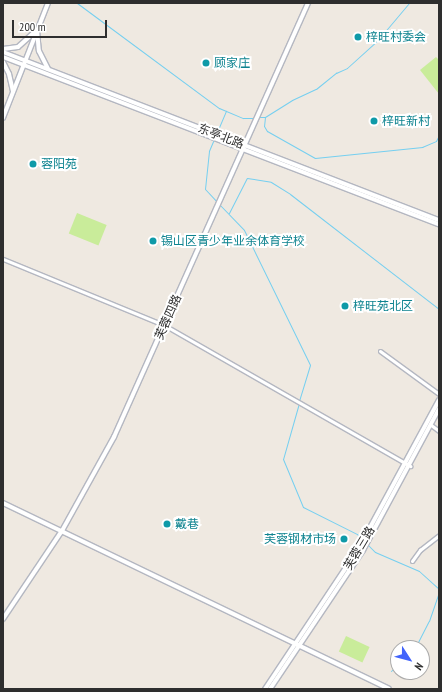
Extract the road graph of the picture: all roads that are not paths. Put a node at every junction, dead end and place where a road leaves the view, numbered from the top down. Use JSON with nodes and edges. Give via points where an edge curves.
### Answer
{"nodes":[{"id":1,"x":48,"y":3,"type":"edge"},
{"id":2,"x":308,"y":3,"type":"edge"},
{"id":3,"x":37,"y":30,"type":"junction"},
{"id":4,"x":3,"y":51,"type":"edge"},
{"id":5,"x":3,"y":57,"type":"edge"},
{"id":6,"x":3,"y":62,"type":"edge"},
{"id":7,"x":24,"y":63,"type":"junction"},
{"id":8,"x":48,"y":69,"type":"junction"},
{"id":9,"x":13,"y":92,"type":"junction"},
{"id":10,"x":3,"y":118,"type":"edge"},
{"id":11,"x":211,"y":135,"type":"junction"},
{"id":12,"x":243,"y":147,"type":"junction"},
{"id":13,"x":439,"y":220,"type":"edge"},
{"id":14,"x":439,"y":224,"type":"edge"},
{"id":15,"x":3,"y":259,"type":"edge"},
{"id":16,"x":164,"y":325,"type":"junction"},
{"id":17,"x":380,"y":351,"type":"dead end"},
{"id":18,"x":439,"y":394,"type":"edge"},
{"id":19,"x":439,"y":400,"type":"edge"},
{"id":20,"x":439,"y":409,"type":"edge"},
{"id":21,"x":431,"y":425,"type":"junction"},
{"id":22,"x":439,"y":431,"type":"edge"},
{"id":23,"x":408,"y":465,"type":"junction"},
{"id":24,"x":3,"y":503,"type":"edge"},
{"id":25,"x":62,"y":531,"type":"junction"},
{"id":26,"x":439,"y":535,"type":"edge"},
{"id":27,"x":412,"y":561,"type":"dead end"},
{"id":28,"x":3,"y":619,"type":"edge"},
{"id":29,"x":298,"y":647,"type":"junction"},
{"id":30,"x":265,"y":689,"type":"edge"},
{"id":31,"x":270,"y":689,"type":"edge"},
{"id":32,"x":389,"y":689,"type":"edge"}],
"edges":[{"from":1,"to":3,"type":"street"},
{"from":2,"to":12,"type":"street","name":"芙蓉四路"},
{"from":3,"to":4,"type":"main road","via":[[18,47]]},
{"from":3,"to":7,"type":"street"},
{"from":3,"to":8,"type":"main road","via":[[39,51]]},
{"from":4,"to":7,"type":"main road","name":"东亭北路"},
{"from":5,"to":7,"type":"main road","name":"东亭北路"},
{"from":6,"to":9,"type":"main road"},
{"from":7,"to":8,"type":"main road","name":"东亭北路"},
{"from":7,"to":9,"type":"street"},
{"from":7,"to":11,"type":"main road","name":"东亭北路"},
{"from":8,"to":11,"type":"main road","name":"东亭北路"},
{"from":9,"to":10,"type":"street"},
{"from":11,"to":12,"type":"main road","name":"东亭北路"},
{"from":12,"to":13,"type":"main road","name":"东亭北路"},
{"from":12,"to":14,"type":"main road","name":"东亭北路"},
{"from":12,"to":16,"type":"street","name":"芙蓉四路"},
{"from":15,"to":16,"type":"street"},
{"from":16,"to":23,"type":"street"},
{"from":16,"to":25,"type":"street","name":"芙蓉四路","via":[[114,437]]},
{"from":17,"to":18,"type":"street"},
{"from":19,"to":23,"type":"main road","name":"芙蓉三路"},
{"from":20,"to":21,"type":"main road","name":"芙蓉三路"},
{"from":21,"to":22,"type":"street"},
{"from":21,"to":23,"type":"main road","name":"芙蓉三路"},
{"from":23,"to":29,"type":"main road","name":"芙蓉三路","via":[[361,549]]},
{"from":24,"to":25,"type":"main road"},
{"from":25,"to":28,"type":"street","name":"芙蓉四路"},
{"from":25,"to":29,"type":"main road"},
{"from":26,"to":27,"type":"street","via":[[420,550]]},
{"from":29,"to":30,"type":"main road","name":"芙蓉三路"},
{"from":29,"to":31,"type":"main road","name":"芙蓉三路"},
{"from":29,"to":32,"type":"main road"}]}
